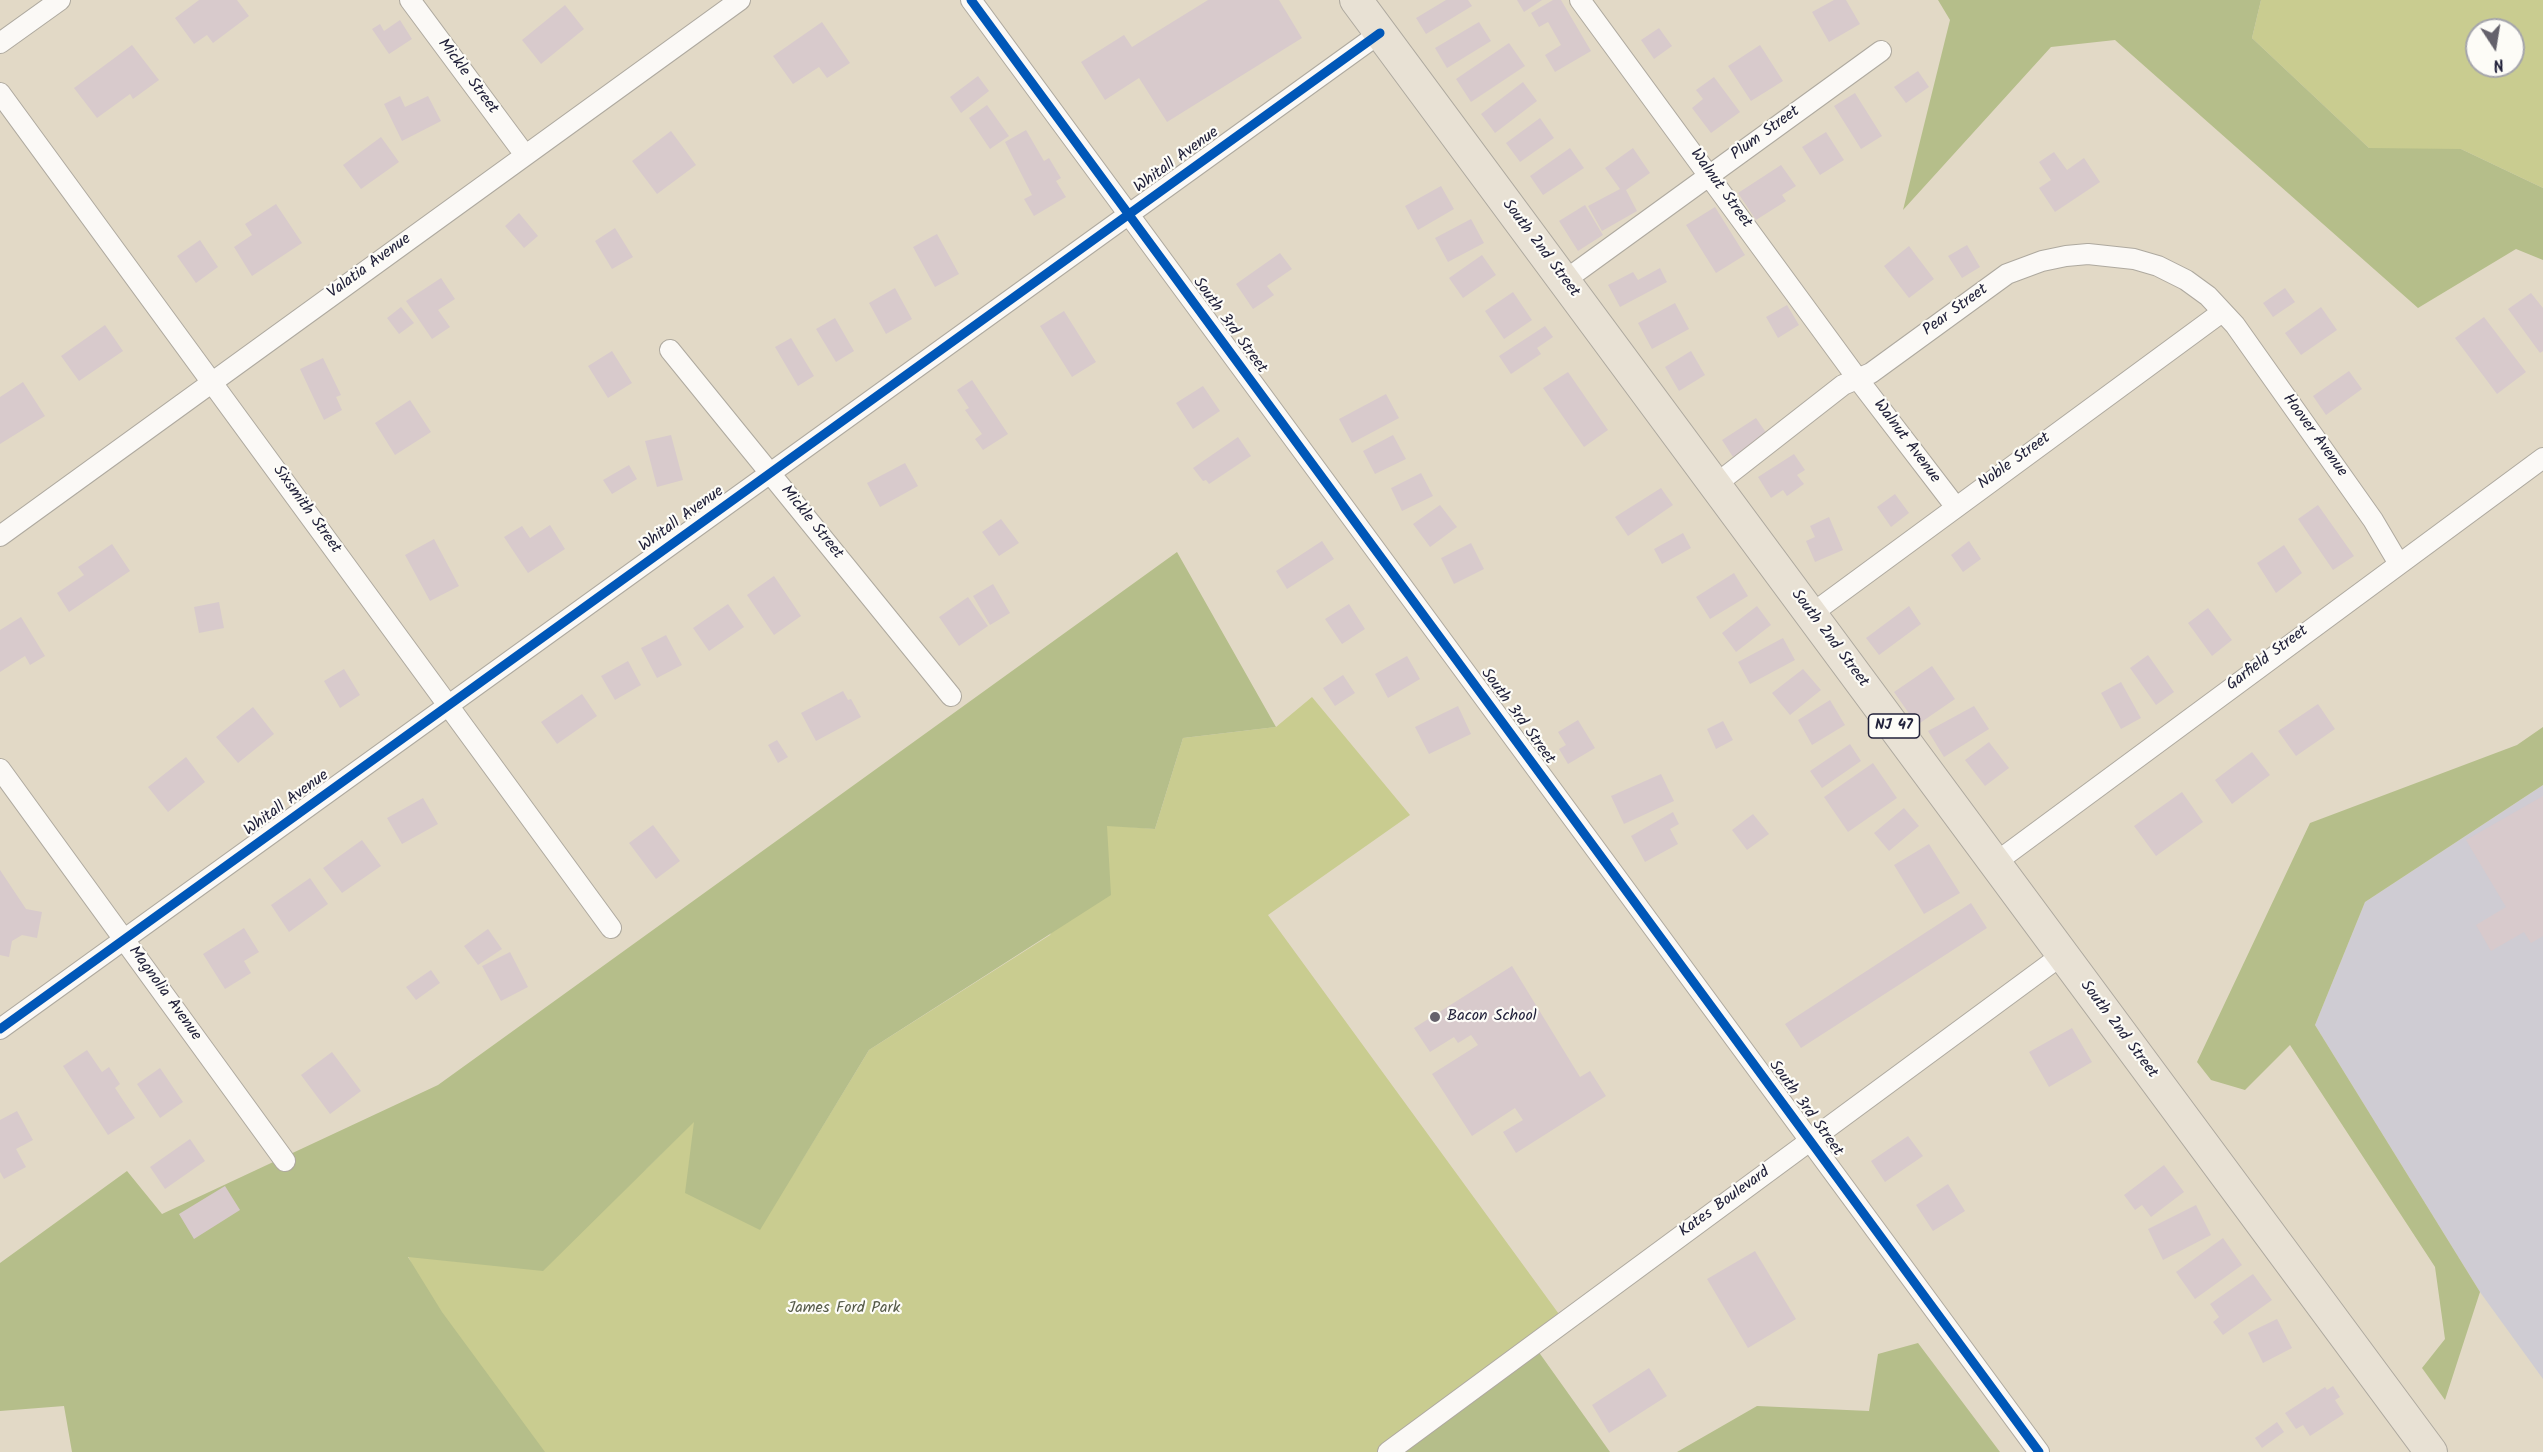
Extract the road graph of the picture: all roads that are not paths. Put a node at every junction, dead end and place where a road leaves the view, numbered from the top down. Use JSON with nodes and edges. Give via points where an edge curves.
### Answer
{"nodes":[{"id":1,"x":60,"y":0,"type":"edge"},
{"id":2,"x":410,"y":0,"type":"edge"},
{"id":3,"x":741,"y":0,"type":"edge"},
{"id":4,"x":971,"y":0,"type":"edge"},
{"id":5,"x":1356,"y":0,"type":"edge"},
{"id":6,"x":1580,"y":0,"type":"edge"},
{"id":7,"x":1380,"y":33,"type":"junction"},
{"id":8,"x":0,"y":43,"type":"edge"},
{"id":9,"x":1881,"y":51,"type":"dead end"},
{"id":10,"x":0,"y":93,"type":"edge"},
{"id":11,"x":525,"y":155,"type":"junction"},
{"id":12,"x":1710,"y":175,"type":"junction"},
{"id":13,"x":1128,"y":215,"type":"junction"},
{"id":14,"x":1564,"y":281,"type":"junction"},
{"id":15,"x":2222,"y":312,"type":"junction"},
{"id":16,"x":670,"y":350,"type":"dead end"},
{"id":17,"x":1857,"y":378,"type":"junction"},
{"id":18,"x":212,"y":382,"type":"junction"},
{"id":19,"x":2543,"y":458,"type":"edge"},
{"id":20,"x":771,"y":474,"type":"junction"},
{"id":21,"x":1715,"y":485,"type":"junction"},
{"id":22,"x":1955,"y":506,"type":"junction"},
{"id":23,"x":0,"y":536,"type":"edge"},
{"id":24,"x":2399,"y":564,"type":"junction"},
{"id":25,"x":1810,"y":615,"type":"junction"},
{"id":26,"x":951,"y":696,"type":"dead end"},
{"id":27,"x":449,"y":705,"type":"junction"},
{"id":28,"x":0,"y":769,"type":"edge"},
{"id":29,"x":1995,"y":863,"type":"junction"},
{"id":30,"x":611,"y":928,"type":"dead end"},
{"id":31,"x":124,"y":940,"type":"junction"},
{"id":32,"x":2062,"y":955,"type":"junction"},
{"id":33,"x":0,"y":1029,"type":"edge"},
{"id":34,"x":1809,"y":1141,"type":"junction"},
{"id":35,"x":285,"y":1161,"type":"dead end"},
{"id":36,"x":1388,"y":1452,"type":"edge"},
{"id":37,"x":2039,"y":1452,"type":"edge"},
{"id":38,"x":2431,"y":1452,"type":"edge"}],
"edges":[{"from":1,"to":8,"type":"street"},
{"from":2,"to":11,"type":"street","name":"Mickle Street"},
{"from":3,"to":11,"type":"street","name":"Valatia Avenue"},
{"from":4,"to":13,"type":"street","name":"South 3rd Street"},
{"from":5,"to":7,"type":"main road","name":"South 2nd Street","number":"NJ 47"},
{"from":6,"to":12,"type":"street","name":"Walnut Street"},
{"from":7,"to":13,"type":"street","name":"Whitall Avenue"},
{"from":7,"to":14,"type":"main road","name":"South 2nd Street","number":"NJ 47"},
{"from":9,"to":12,"type":"street","name":"Plum Street"},
{"from":10,"to":18,"type":"street","name":"Sixsmith Street"},
{"from":11,"to":18,"type":"street","name":"Valatia Avenue"},
{"from":12,"to":14,"type":"street","name":"Plum Street"},
{"from":12,"to":17,"type":"street","name":"Walnut Street"},
{"from":13,"to":20,"type":"street","name":"Whitall Avenue"},
{"from":13,"to":34,"type":"street","name":"South 3rd Street"},
{"from":14,"to":21,"type":"main road","name":"South 2nd Street","number":"NJ 47"},
{"from":15,"to":17,"type":"street","name":"Pear Street","via":[[2186,280],[2158,266],[2134,259],[2066,256],[2007,274],[1871,373]]},
{"from":15,"to":22,"type":"street","name":"Noble Street"},
{"from":15,"to":24,"type":"street","name":"Hoover Avenue","via":[[2373,520]]},
{"from":16,"to":20,"type":"street","name":"Mickle Street"},
{"from":17,"to":21,"type":"street","name":"Pear Street","via":[[1842,384]]},
{"from":17,"to":22,"type":"street","name":"Walnut Avenue"},
{"from":18,"to":23,"type":"street","name":"Valatia Avenue"},
{"from":18,"to":27,"type":"street","name":"Sixsmith Street"},
{"from":19,"to":24,"type":"street","name":"Garfield Street"},
{"from":20,"to":26,"type":"street","name":"Mickle Street"},
{"from":20,"to":27,"type":"street","name":"Whitall Avenue"},
{"from":21,"to":25,"type":"main road","name":"South 2nd Street","number":"NJ 47"},
{"from":22,"to":25,"type":"street","name":"Noble Street"},
{"from":24,"to":29,"type":"street","name":"Garfield Street"},
{"from":25,"to":29,"type":"main road","name":"South 2nd Street","number":"NJ 47"},
{"from":27,"to":30,"type":"street","name":"Sixsmith Street"},
{"from":27,"to":31,"type":"street","name":"Whitall Avenue"},
{"from":28,"to":31,"type":"street","name":"Magnolia Avenue"},
{"from":29,"to":32,"type":"main road","name":"South 2nd Street","number":"NJ 47"},
{"from":31,"to":33,"type":"street","name":"Whitall Avenue"},
{"from":31,"to":35,"type":"street","name":"Magnolia Avenue"},
{"from":32,"to":34,"type":"street","name":"Kates Boulevard"},
{"from":32,"to":38,"type":"main road","name":"South 2nd Street","number":"NJ 47"},
{"from":34,"to":36,"type":"street","name":"Kates Boulevard"},
{"from":34,"to":37,"type":"street","name":"South 3rd Street"}]}
